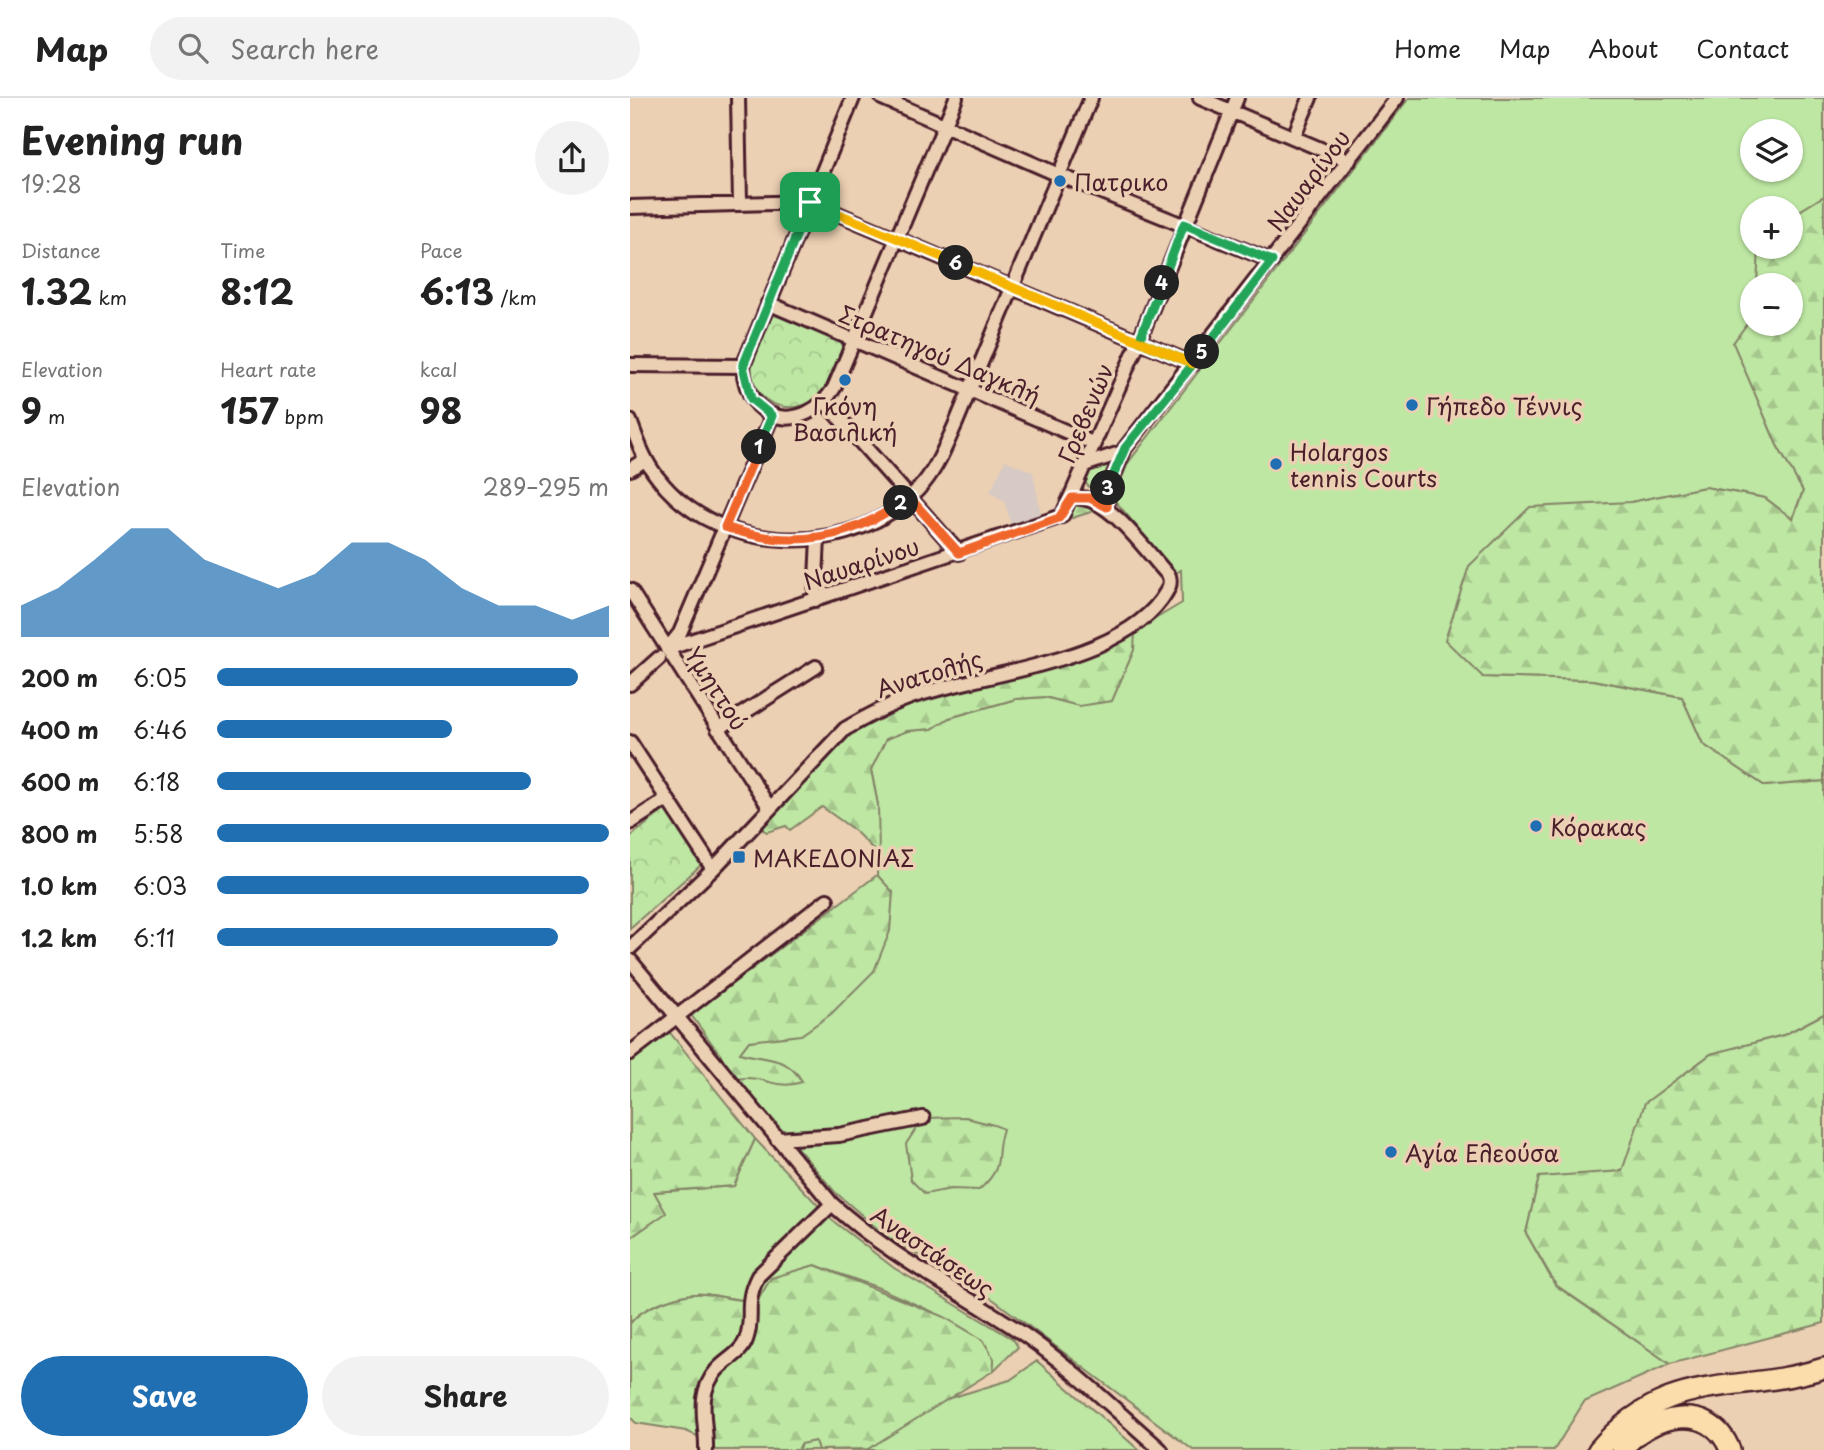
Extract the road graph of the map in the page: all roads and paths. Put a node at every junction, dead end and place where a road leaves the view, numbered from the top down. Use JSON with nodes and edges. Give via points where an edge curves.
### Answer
{"nodes":[{"id":1,"x":738,"y":98,"type":"edge"},
{"id":2,"x":853,"y":98,"type":"edge"},
{"id":3,"x":882,"y":98,"type":"edge"},
{"id":4,"x":956,"y":98,"type":"edge"},
{"id":5,"x":1091,"y":98,"type":"edge"},
{"id":6,"x":1200,"y":98,"type":"edge"},
{"id":7,"x":1237,"y":98,"type":"edge"},
{"id":8,"x":1310,"y":98,"type":"edge"},
{"id":9,"x":1397,"y":98,"type":"edge"},
{"id":10,"x":1232,"y":111,"type":"junction"},
{"id":11,"x":945,"y":124,"type":"junction"},
{"id":12,"x":1294,"y":136,"type":"junction"},
{"id":13,"x":1349,"y":161,"type":"junction"},
{"id":14,"x":1059,"y":175,"type":"junction"},
{"id":15,"x":810,"y":202,"type":"junction"},
{"id":16,"x":740,"y":203,"type":"junction"},
{"id":17,"x":630,"y":207,"type":"edge"},
{"id":18,"x":1184,"y":224,"type":"junction"},
{"id":19,"x":898,"y":238,"type":"junction"},
{"id":20,"x":1272,"y":261,"type":"junction"},
{"id":21,"x":1012,"y":286,"type":"junction"},
{"id":22,"x":768,"y":303,"type":"junction"},
{"id":23,"x":853,"y":340,"type":"junction"},
{"id":24,"x":1139,"y":341,"type":"junction"},
{"id":25,"x":1193,"y":364,"type":"junction"},
{"id":26,"x":630,"y":365,"type":"edge"},
{"id":27,"x":743,"y":366,"type":"junction"},
{"id":28,"x":969,"y":390,"type":"junction"},
{"id":29,"x":825,"y":402,"type":"junction"},
{"id":30,"x":772,"y":416,"type":"junction"},
{"id":31,"x":630,"y":421,"type":"edge"},
{"id":32,"x":1123,"y":452,"type":"junction"},
{"id":33,"x":1091,"y":453,"type":"junction"},
{"id":34,"x":645,"y":460,"type":"junction"},
{"id":35,"x":630,"y":469,"type":"edge"},
{"id":36,"x":1080,"y":479,"type":"junction"},
{"id":37,"x":1107,"y":493,"type":"junction"},
{"id":38,"x":910,"y":498,"type":"junction"},
{"id":39,"x":1072,"y":498,"type":"junction"},
{"id":40,"x":1107,"y":507,"type":"junction"},
{"id":41,"x":1065,"y":511,"type":"joint"},
{"id":42,"x":725,"y":527,"type":"junction"},
{"id":43,"x":818,"y":538,"type":"junction"},
{"id":44,"x":959,"y":553,"type":"junction"},
{"id":45,"x":630,"y":590,"type":"edge"},
{"id":46,"x":815,"y":600,"type":"junction"},
{"id":47,"x":663,"y":654,"type":"junction"},
{"id":48,"x":817,"y":667,"type":"dead end"},
{"id":49,"x":630,"y":684,"type":"edge"},
{"id":50,"x":718,"y":729,"type":"junction"},
{"id":51,"x":630,"y":742,"type":"edge"},
{"id":52,"x":667,"y":799,"type":"junction"},
{"id":53,"x":769,"y":807,"type":"junction"},
{"id":54,"x":630,"y":823,"type":"edge"},
{"id":55,"x":713,"y":869,"type":"junction"},
{"id":56,"x":827,"y":900,"type":"dead end"},
{"id":57,"x":630,"y":948,"type":"edge"},
{"id":58,"x":630,"y":960,"type":"edge"},
{"id":59,"x":676,"y":1018,"type":"junction"},
{"id":60,"x":630,"y":1053,"type":"edge"},
{"id":61,"x":923,"y":1118,"type":"dead end"},
{"id":62,"x":777,"y":1139,"type":"junction"},
{"id":63,"x":832,"y":1204,"type":"junction"},
{"id":64,"x":1824,"y":1367,"type":"edge"},
{"id":65,"x":706,"y":1450,"type":"edge"},
{"id":66,"x":1161,"y":1450,"type":"edge"},
{"id":67,"x":1598,"y":1450,"type":"edge"},
{"id":68,"x":1622,"y":1450,"type":"edge"},
{"id":69,"x":1730,"y":1450,"type":"edge"}],
"edges":[{"from":1,"to":16,"type":"street"},
{"from":2,"to":15,"type":"street"},
{"from":3,"to":11,"type":"street"},
{"from":4,"to":11,"type":"street"},
{"from":5,"to":14,"type":"street"},
{"from":6,"to":10,"type":"street"},
{"from":7,"to":10,"type":"street","name":"Γρεβενών"},
{"from":8,"to":12,"type":"street"},
{"from":9,"to":13,"type":"street","name":"Ναυαρίνου"},
{"from":10,"to":12,"type":"street"},
{"from":10,"to":18,"type":"street","name":"Γρεβενών"},
{"from":11,"to":14,"type":"street"},
{"from":11,"to":19,"type":"street"},
{"from":12,"to":13,"type":"street"},
{"from":13,"to":20,"type":"street","name":"Ναυαρίνου"},
{"from":14,"to":18,"type":"street"},
{"from":14,"to":21,"type":"street"},
{"from":15,"to":16,"type":"street"},
{"from":15,"to":19,"type":"street"},
{"from":15,"to":22,"type":"street"},
{"from":16,"to":17,"type":"street"},
{"from":18,"to":20,"type":"street"},
{"from":18,"to":24,"type":"street","name":"Γρεβενών"},
{"from":19,"to":21,"type":"street"},
{"from":19,"to":23,"type":"street"},
{"from":20,"to":25,"type":"street","name":"Ναυαρίνου"},
{"from":21,"to":24,"type":"street"},
{"from":21,"to":28,"type":"street"},
{"from":22,"to":23,"type":"street","name":"Στρατηγού Δαγκλή"},
{"from":22,"to":27,"type":"street"},
{"from":23,"to":28,"type":"street","name":"Στρατηγού Δαγκλή"},
{"from":23,"to":29,"type":"street"},
{"from":24,"to":25,"type":"street"},
{"from":24,"to":33,"type":"street","name":"Γρεβενών"},
{"from":25,"to":32,"type":"street","name":"Ναυαρίνου"},
{"from":26,"to":27,"type":"street"},
{"from":27,"to":30,"type":"street","via":[[751,399]]},
{"from":28,"to":33,"type":"street","name":"Στρατηγού Δαγκλή"},
{"from":28,"to":38,"type":"street","via":[[940,458]]},
{"from":29,"to":30,"type":"street","via":[[800,416]]},
{"from":29,"to":38,"type":"street"},
{"from":30,"to":42,"type":"street"},
{"from":31,"to":34,"type":"street"},
{"from":32,"to":33,"type":"street"},
{"from":32,"to":37,"type":"street","name":"Ναυαρίνου"},
{"from":33,"to":36,"type":"street","name":"Γρεβενών"},
{"from":34,"to":35,"type":"street"},
{"from":34,"to":42,"type":"street","via":[[679,500]]},
{"from":36,"to":37,"type":"street","via":[[1084,489]]},
{"from":36,"to":39,"type":"street","name":"Γρεβενών"},
{"from":37,"to":40,"type":"street","name":"Ναυαρίνου"},
{"from":38,"to":43,"type":"street","via":[[883,516]]},
{"from":38,"to":44,"type":"street"},
{"from":39,"to":40,"type":"street","via":[[1090,498]]},
{"from":39,"to":41,"type":"street","name":"Γρεβενών"},
{"from":40,"to":53,"type":"street","name":"Ανατολής","via":[[1169,576],[1169,588],[1130,629],[1099,645],[871,713],[824,748]]},
{"from":41,"to":44,"type":"street","name":"Ναυαρίνου","via":[[1059,518]]},
{"from":42,"to":43,"type":"street","via":[[785,541]]},
{"from":42,"to":47,"type":"street","via":[[680,633]]},
{"from":43,"to":46,"type":"street"},
{"from":44,"to":46,"type":"street","name":"Ναυαρίνου"},
{"from":45,"to":47,"type":"street","name":"Υμηττού"},
{"from":46,"to":47,"type":"street","name":"Ναυαρίνου"},
{"from":47,"to":49,"type":"street"},
{"from":47,"to":50,"type":"street","name":"Υμηττού"},
{"from":48,"to":50,"type":"street"},
{"from":50,"to":53,"type":"street","name":"Υμηττού"},
{"from":51,"to":52,"type":"street"},
{"from":52,"to":54,"type":"street"},
{"from":52,"to":55,"type":"street"},
{"from":53,"to":55,"type":"street","name":"Ανατολής"},
{"from":55,"to":57,"type":"street","name":"Ανατολής"},
{"from":56,"to":59,"type":"street"},
{"from":58,"to":59,"type":"street","name":"Αναστάσεως"},
{"from":59,"to":60,"type":"street"},
{"from":59,"to":62,"type":"street","name":"Αναστάσεως"},
{"from":61,"to":62,"type":"street","via":[[839,1135]]},
{"from":62,"to":63,"type":"street","name":"Αναστάσεως"},
{"from":63,"to":65,"type":"street","via":[[754,1283],[747,1306],[745,1343],[705,1388]]},
{"from":63,"to":66,"type":"street","name":"Αναστάσεως","via":[[910,1266],[1048,1353]]},
{"from":64,"to":67,"type":"highway","via":[[1672,1395],[1632,1416]]},
{"from":68,"to":69,"type":"highway","via":[[1661,1420],[1686,1417],[1709,1424]]}]}
